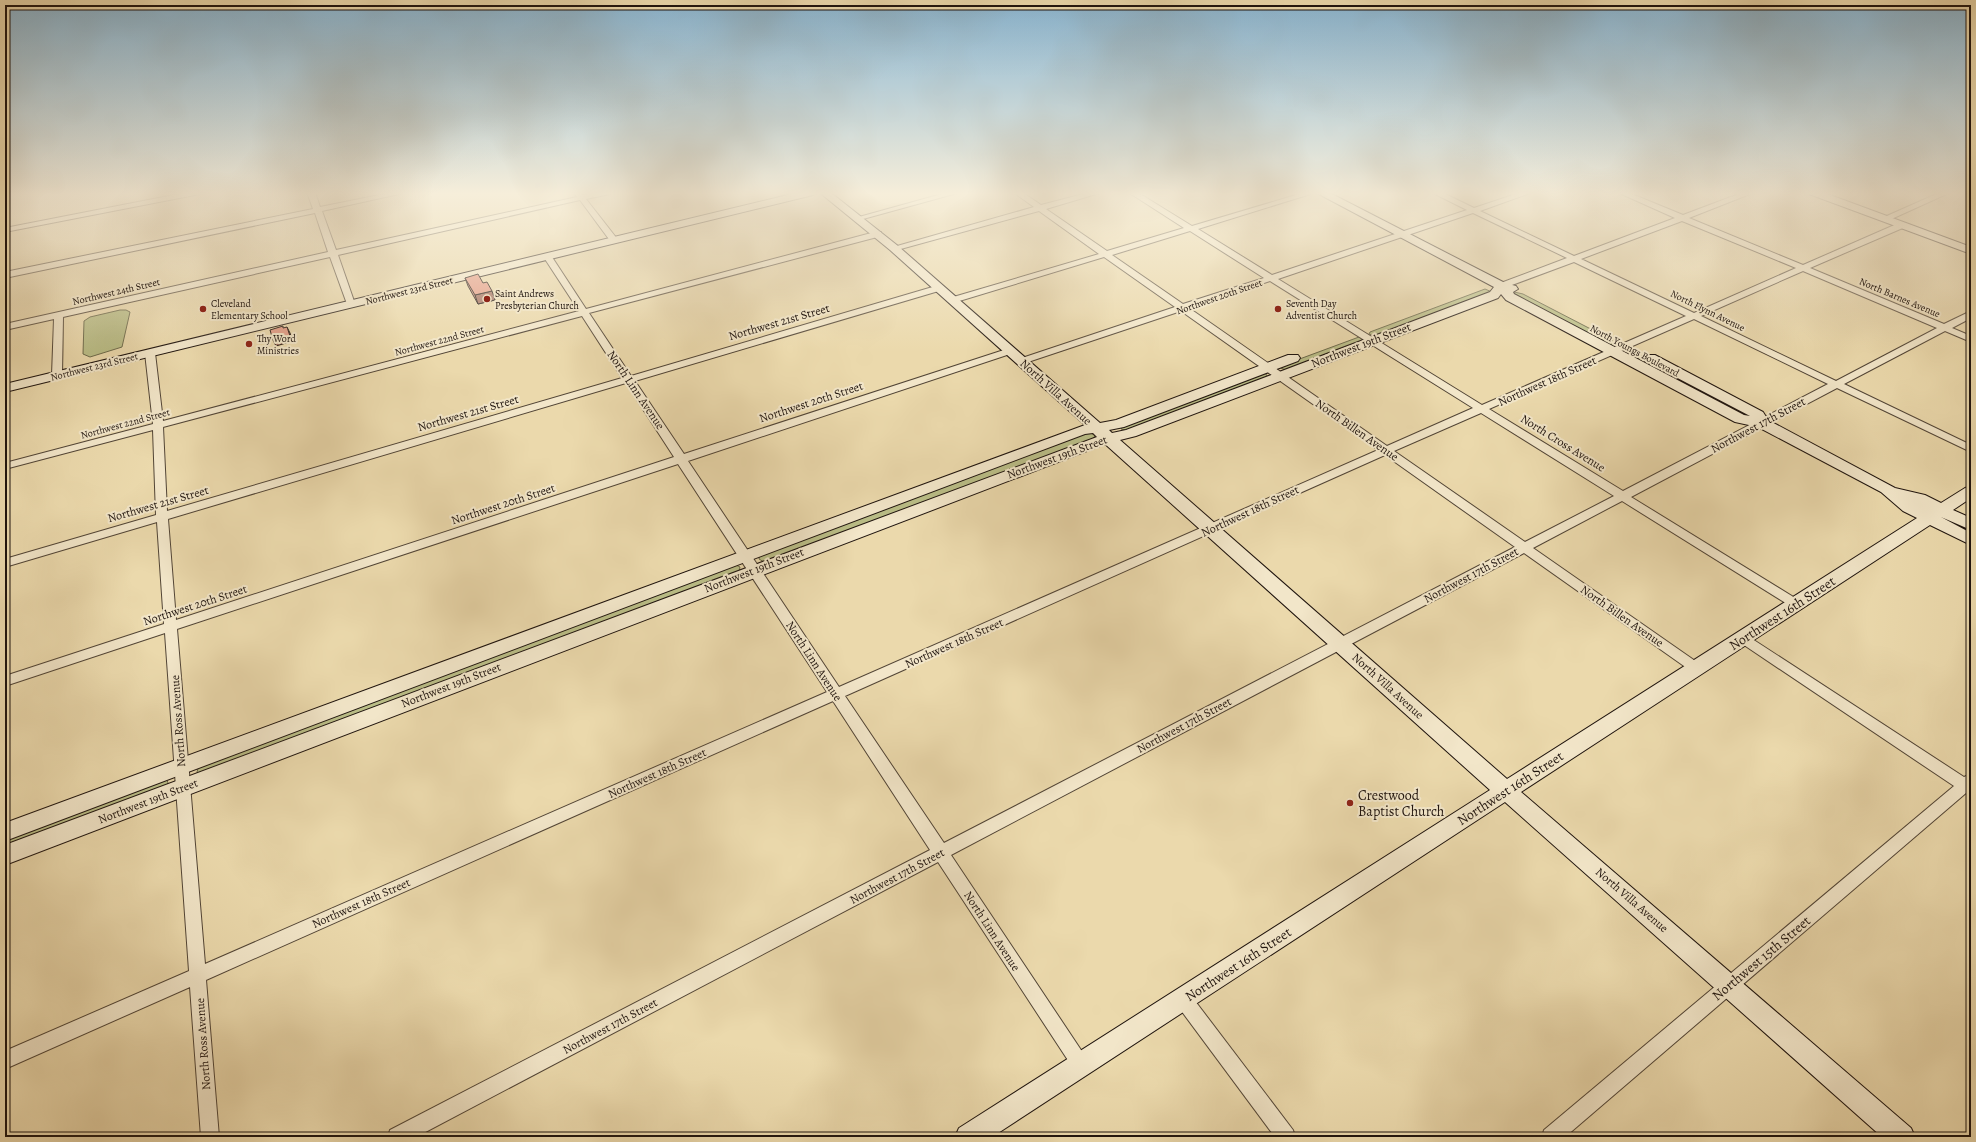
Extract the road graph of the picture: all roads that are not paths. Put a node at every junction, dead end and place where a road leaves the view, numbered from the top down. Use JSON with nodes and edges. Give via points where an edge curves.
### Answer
{"nodes":[{"id":1,"x":148,"y":245,"type":"edge"},
{"id":2,"x":329,"y":245,"type":"edge"},
{"id":3,"x":368,"y":245,"type":"edge"},
{"id":4,"x":592,"y":245,"type":"edge"},
{"id":5,"x":835,"y":245,"type":"edge"},
{"id":6,"x":891,"y":245,"type":"edge"},
{"id":7,"x":904,"y":245,"type":"edge"},
{"id":8,"x":1094,"y":245,"type":"edge"},
{"id":9,"x":1135,"y":245,"type":"edge"},
{"id":10,"x":1219,"y":245,"type":"edge"},
{"id":11,"x":1371,"y":245,"type":"edge"},
{"id":12,"x":1422,"y":245,"type":"edge"},
{"id":13,"x":1546,"y":245,"type":"edge"},
{"id":14,"x":1610,"y":245,"type":"edge"},
{"id":15,"x":1749,"y":245,"type":"edge"},
{"id":16,"x":1856,"y":245,"type":"edge"},
{"id":17,"x":1956,"y":245,"type":"edge"},
{"id":18,"x":894,"y":248,"type":"junction"},
{"id":19,"x":1971,"y":251,"type":"edge"},
{"id":20,"x":332,"y":254,"type":"junction"},
{"id":21,"x":1107,"y":254,"type":"junction"},
{"id":22,"x":548,"y":256,"type":"junction"},
{"id":23,"x":1574,"y":259,"type":"junction"},
{"id":24,"x":1804,"y":268,"type":"junction"},
{"id":25,"x":5,"y":275,"type":"edge"},
{"id":26,"x":1271,"y":278,"type":"junction"},
{"id":27,"x":1501,"y":286,"type":"junction"},
{"id":28,"x":946,"y":294,"type":"junction"},
{"id":29,"x":350,"y":304,"type":"junction"},
{"id":30,"x":1183,"y":308,"type":"junction"},
{"id":31,"x":585,"y":312,"type":"junction"},
{"id":32,"x":1971,"y":314,"type":"edge"},
{"id":33,"x":59,"y":315,"type":"junction"},
{"id":34,"x":1694,"y":316,"type":"junction"},
{"id":35,"x":5,"y":327,"type":"edge"},
{"id":36,"x":1945,"y":328,"type":"junction"},
{"id":37,"x":1366,"y":337,"type":"junction"},
{"id":38,"x":1971,"y":339,"type":"edge"},
{"id":39,"x":1627,"y":346,"type":"junction"},
{"id":40,"x":1614,"y":352,"type":"junction"},
{"id":41,"x":150,"y":353,"type":"junction"},
{"id":42,"x":1016,"y":356,"type":"junction"},
{"id":43,"x":1274,"y":371,"type":"junction"},
{"id":44,"x":57,"y":375,"type":"junction"},
{"id":45,"x":629,"y":379,"type":"junction"},
{"id":46,"x":1836,"y":384,"type":"junction"},
{"id":47,"x":5,"y":388,"type":"edge"},
{"id":48,"x":1483,"y":409,"type":"junction"},
{"id":49,"x":1762,"y":423,"type":"junction"},
{"id":50,"x":158,"y":426,"type":"junction"},
{"id":51,"x":1103,"y":433,"type":"junction"},
{"id":52,"x":1971,"y":449,"type":"edge"},
{"id":53,"x":1386,"y":451,"type":"junction"},
{"id":54,"x":682,"y":459,"type":"junction"},
{"id":55,"x":5,"y":466,"type":"edge"},
{"id":56,"x":1971,"y":492,"type":"edge"},
{"id":57,"x":1622,"y":495,"type":"junction"},
{"id":58,"x":1935,"y":514,"type":"junction"},
{"id":59,"x":162,"y":517,"type":"junction"},
{"id":60,"x":1971,"y":525,"type":"edge"},
{"id":61,"x":1211,"y":529,"type":"junction"},
{"id":62,"x":1971,"y":540,"type":"edge"},
{"id":63,"x":1524,"y":547,"type":"junction"},
{"id":64,"x":745,"y":556,"type":"junction"},
{"id":65,"x":5,"y":563,"type":"edge"},
{"id":66,"x":755,"y":570,"type":"junction"},
{"id":67,"x":1796,"y":604,"type":"junction"},
{"id":68,"x":171,"y":626,"type":"junction"},
{"id":69,"x":1743,"y":638,"type":"junction"},
{"id":70,"x":1340,"y":644,"type":"junction"},
{"id":71,"x":1696,"y":668,"type":"junction"},
{"id":72,"x":5,"y":681,"type":"edge"},
{"id":73,"x":836,"y":694,"type":"junction"},
{"id":74,"x":182,"y":766,"type":"junction"},
{"id":75,"x":1969,"y":785,"type":"edge"},
{"id":76,"x":183,"y":787,"type":"junction"},
{"id":77,"x":1505,"y":790,"type":"junction"},
{"id":78,"x":5,"y":832,"type":"edge"},
{"id":79,"x":941,"y":853,"type":"junction"},
{"id":80,"x":5,"y":855,"type":"edge"},
{"id":81,"x":198,"y":975,"type":"junction"},
{"id":82,"x":1729,"y":985,"type":"junction"},
{"id":83,"x":1183,"y":999,"type":"junction"},
{"id":84,"x":5,"y":1060,"type":"edge"},
{"id":85,"x":1081,"y":1065,"type":"junction"},
{"id":86,"x":210,"y":1137,"type":"edge"},
{"id":87,"x":397,"y":1137,"type":"edge"},
{"id":88,"x":968,"y":1137,"type":"edge"},
{"id":89,"x":1286,"y":1137,"type":"edge"},
{"id":90,"x":1552,"y":1137,"type":"edge"},
{"id":91,"x":1902,"y":1137,"type":"edge"}],
"edges":[{"from":1,"to":25,"type":"street"},
{"from":2,"to":20,"type":"street"},
{"from":3,"to":20,"type":"street","name":"Northwest 24th Street"},
{"from":4,"to":22,"type":"street","name":"Northwest 23rd Street"},
{"from":5,"to":31,"type":"street","name":"Northwest 22nd Street"},
{"from":6,"to":18,"type":"street","name":"North Villa Avenue"},
{"from":7,"to":18,"type":"street"},
{"from":8,"to":21,"type":"street","name":"North Billen Avenue"},
{"from":9,"to":21,"type":"street","name":"Northwest 21st Street"},
{"from":10,"to":26,"type":"street","name":"North Cross Avenue"},
{"from":11,"to":26,"type":"street","name":"Northwest 20th Street"},
{"from":12,"to":27,"type":"street","name":"North Youngs Boulevard"},
{"from":13,"to":23,"type":"street","name":"North Flynn Avenue"},
{"from":14,"to":23,"type":"street","name":"Northwest 19th Street"},
{"from":15,"to":24,"type":"street","name":"North Barnes Avenue"},
{"from":16,"to":24,"type":"street","name":"Northwest 18th Street"},
{"from":17,"to":19,"type":"street"},
{"from":18,"to":28,"type":"street","name":"North Villa Avenue"},
{"from":20,"to":29,"type":"street"},
{"from":20,"to":33,"type":"street","name":"Northwest 24th Street"},
{"from":21,"to":28,"type":"street","name":"Northwest 21st Street"},
{"from":21,"to":30,"type":"street","name":"North Billen Avenue"},
{"from":22,"to":29,"type":"street","name":"Northwest 23rd Street"},
{"from":22,"to":31,"type":"street","name":"North Linn Avenue"},
{"from":23,"to":27,"type":"street","name":"Northwest 19th Street"},
{"from":23,"to":34,"type":"street","name":"North Flynn Avenue"},
{"from":24,"to":34,"type":"street","name":"Northwest 18th Street"},
{"from":24,"to":36,"type":"street","name":"North Barnes Avenue"},
{"from":26,"to":30,"type":"street","name":"Northwest 20th Street"},
{"from":26,"to":37,"type":"street","name":"North Cross Avenue"},
{"from":27,"to":37,"type":"street","name":"Northwest 19th Street","via":[[1494,295]]},
{"from":27,"to":39,"type":"street","name":"North Youngs Boulevard","via":[[1520,291]]},
{"from":27,"to":40,"type":"street","name":"North Youngs Boulevard","via":[[1510,297]]},
{"from":28,"to":42,"type":"street","name":"North Villa Avenue"},
{"from":28,"to":45,"type":"street","name":"Northwest 21st Street"},
{"from":29,"to":41,"type":"street","name":"Northwest 23rd Street"},
{"from":30,"to":42,"type":"street","name":"Northwest 20th Street"},
{"from":30,"to":43,"type":"street","name":"North Billen Avenue"},
{"from":31,"to":45,"type":"street","name":"North Linn Avenue"},
{"from":31,"to":50,"type":"street","name":"Northwest 22nd Street"},
{"from":32,"to":36,"type":"street","name":"Northwest 17th Street"},
{"from":33,"to":35,"type":"street","name":"Northwest 24th Street"},
{"from":33,"to":44,"type":"street"},
{"from":34,"to":39,"type":"street","name":"Northwest 18th Street"},
{"from":34,"to":46,"type":"street","name":"North Flynn Avenue"},
{"from":36,"to":38,"type":"street","name":"North Barnes Avenue"},
{"from":36,"to":46,"type":"street","name":"Northwest 17th Street"},
{"from":37,"to":43,"type":"street","name":"Northwest 19th Street"},
{"from":37,"to":48,"type":"street","name":"North Cross Avenue"},
{"from":39,"to":40,"type":"street","name":"Northwest 18th Street"},
{"from":39,"to":49,"type":"street","name":"North Youngs Boulevard","via":[[1758,415]]},
{"from":40,"to":48,"type":"street","name":"Northwest 18th Street"},
{"from":40,"to":49,"type":"street","name":"North Youngs Boulevard","via":[[1740,419]]},
{"from":41,"to":44,"type":"street","name":"Northwest 23rd Street"},
{"from":41,"to":50,"type":"street","name":"North Ross Avenue"},
{"from":42,"to":51,"type":"street","name":"North Villa Avenue"},
{"from":42,"to":54,"type":"street","name":"Northwest 20th Street"},
{"from":43,"to":51,"type":"street","name":"Northwest 19th Street","via":[[1131,433]]},
{"from":43,"to":53,"type":"street","name":"North Billen Avenue"},
{"from":44,"to":47,"type":"street","name":"Northwest 23rd Street"},
{"from":45,"to":54,"type":"street","name":"North Linn Avenue"},
{"from":45,"to":59,"type":"street","name":"Northwest 21st Street"},
{"from":46,"to":49,"type":"street","name":"Northwest 17th Street"},
{"from":46,"to":52,"type":"street","name":"North Flynn Avenue"},
{"from":48,"to":53,"type":"street","name":"Northwest 18th Street"},
{"from":48,"to":57,"type":"street","name":"North Cross Avenue"},
{"from":49,"to":57,"type":"street","name":"Northwest 17th Street"},
{"from":49,"to":58,"type":"street","name":"North Youngs Boulevard","via":[[1887,489],[1909,507]]},
{"from":50,"to":55,"type":"street","name":"Northwest 22nd Street"},
{"from":50,"to":59,"type":"street","name":"North Ross Avenue"},
{"from":51,"to":61,"type":"street","name":"North Villa Avenue"},
{"from":51,"to":64,"type":"street","name":"Northwest 19th Street","via":[[1082,430]]},
{"from":51,"to":66,"type":"street","name":"Northwest 19th Street","via":[[1078,448]]},
{"from":53,"to":61,"type":"street","name":"Northwest 18th Street"},
{"from":53,"to":63,"type":"street","name":"North Billen Avenue"},
{"from":54,"to":64,"type":"street","name":"North Linn Avenue"},
{"from":54,"to":68,"type":"street","name":"Northwest 20th Street"},
{"from":56,"to":58,"type":"street","name":"Northwest 16th Street"},
{"from":57,"to":63,"type":"street","name":"Northwest 17th Street"},
{"from":57,"to":67,"type":"street","name":"North Cross Avenue"},
{"from":58,"to":60,"type":"street","name":"North Youngs Boulevard"},
{"from":58,"to":62,"type":"street","name":"North Youngs Boulevard"},
{"from":58,"to":67,"type":"street","name":"Northwest 16th Street"},
{"from":59,"to":65,"type":"street","name":"Northwest 21st Street"},
{"from":59,"to":68,"type":"street","name":"North Ross Avenue"},
{"from":61,"to":70,"type":"street","name":"North Villa Avenue"},
{"from":61,"to":73,"type":"street","name":"Northwest 18th Street"},
{"from":63,"to":70,"type":"street","name":"Northwest 17th Street"},
{"from":63,"to":71,"type":"street","name":"North Billen Avenue"},
{"from":64,"to":66,"type":"street","name":"North Linn Avenue"},
{"from":64,"to":74,"type":"street","name":"Northwest 19th Street"},
{"from":66,"to":73,"type":"street","name":"North Linn Avenue"},
{"from":66,"to":76,"type":"street","name":"Northwest 19th Street"},
{"from":67,"to":69,"type":"street","name":"Northwest 16th Street"},
{"from":68,"to":72,"type":"street","name":"Northwest 20th Street"},
{"from":68,"to":74,"type":"street","name":"North Ross Avenue"},
{"from":69,"to":71,"type":"street","name":"Northwest 16th Street"},
{"from":69,"to":75,"type":"street"},
{"from":70,"to":77,"type":"street","name":"North Villa Avenue"},
{"from":70,"to":79,"type":"street","name":"Northwest 17th Street"},
{"from":71,"to":77,"type":"street","name":"Northwest 16th Street"},
{"from":73,"to":79,"type":"street","name":"North Linn Avenue"},
{"from":73,"to":81,"type":"street","name":"Northwest 18th Street"},
{"from":74,"to":76,"type":"street","name":"North Ross Avenue"},
{"from":74,"to":78,"type":"street","name":"Northwest 19th Street"},
{"from":75,"to":82,"type":"street","name":"Northwest 15th Street"},
{"from":76,"to":80,"type":"street","name":"Northwest 19th Street"},
{"from":76,"to":81,"type":"street","name":"North Ross Avenue"},
{"from":77,"to":82,"type":"street","name":"North Villa Avenue"},
{"from":77,"to":83,"type":"street","name":"Northwest 16th Street"},
{"from":79,"to":85,"type":"street","name":"North Linn Avenue"},
{"from":79,"to":87,"type":"street","name":"Northwest 17th Street"},
{"from":81,"to":84,"type":"street","name":"Northwest 18th Street"},
{"from":81,"to":86,"type":"street","name":"North Ross Avenue"},
{"from":82,"to":90,"type":"street","name":"Northwest 15th Street"},
{"from":82,"to":91,"type":"street","name":"North Villa Avenue"},
{"from":83,"to":85,"type":"street","name":"Northwest 16th Street"},
{"from":83,"to":89,"type":"street"},
{"from":85,"to":88,"type":"street","name":"Northwest 16th Street"}]}
